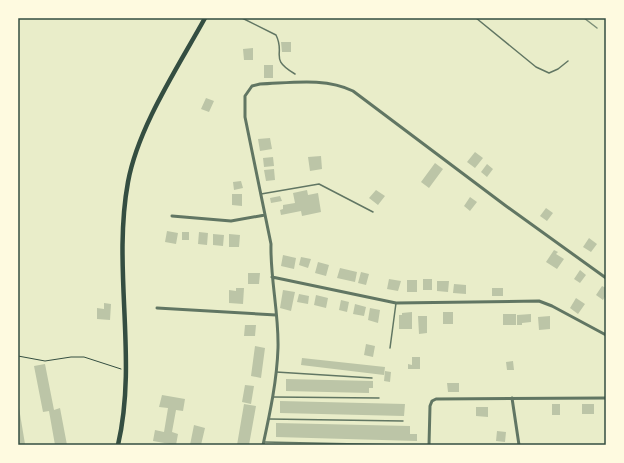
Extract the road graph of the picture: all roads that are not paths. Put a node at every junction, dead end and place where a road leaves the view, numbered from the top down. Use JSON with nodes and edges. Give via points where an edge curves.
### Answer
{"nodes":[{"id":1,"x":205,"y":18,"type":"edge"},
{"id":2,"x":242,"y":18,"type":"edge"},
{"id":3,"x":476,"y":18,"type":"edge"},
{"id":4,"x":568,"y":61,"type":"dead end"},
{"id":5,"x":295,"y":74,"type":"dead end"},
{"id":6,"x":261,"y":194,"type":"junction"},
{"id":7,"x":373,"y":212,"type":"dead end"},
{"id":8,"x":265,"y":215,"type":"junction"},
{"id":9,"x":172,"y":216,"type":"dead end"},
{"id":10,"x":272,"y":277,"type":"junction"},
{"id":11,"x":606,"y":278,"type":"edge"},
{"id":12,"x":396,"y":303,"type":"junction"},
{"id":13,"x":156,"y":308,"type":"dead end"},
{"id":14,"x":276,"y":315,"type":"junction"},
{"id":15,"x":606,"y":336,"type":"edge"},
{"id":16,"x":390,"y":348,"type":"dead end"},
{"id":17,"x":275,"y":372,"type":"junction"},
{"id":18,"x":372,"y":378,"type":"dead end"},
{"id":19,"x":272,"y":397,"type":"junction"},
{"id":20,"x":379,"y":398,"type":"dead end"},
{"id":21,"x":512,"y":398,"type":"junction"},
{"id":22,"x":606,"y":398,"type":"edge"},
{"id":23,"x":269,"y":419,"type":"junction"},
{"id":24,"x":404,"y":421,"type":"dead end"},
{"id":25,"x":264,"y":444,"type":"edge"},
{"id":26,"x":118,"y":445,"type":"edge"},
{"id":27,"x":406,"y":445,"type":"edge"},
{"id":28,"x":430,"y":445,"type":"edge"},
{"id":29,"x":519,"y":445,"type":"edge"}],
"edges":[{"from":1,"to":26,"type":"main road","via":[[147,124],[135,152],[128,182],[123,242],[124,411]]},
{"from":2,"to":5,"type":"lane","via":[[276,35],[279,61],[283,67]]},
{"from":3,"to":4,"type":"lane","via":[[536,67],[549,72]]},
{"from":6,"to":7,"type":"lane","via":[[319,184]]},
{"from":6,"to":8,"type":"street"},
{"from":6,"to":11,"type":"street","via":[[245,117],[245,96],[249,88],[260,84],[341,84]]},
{"from":8,"to":9,"type":"street","via":[[231,221]]},
{"from":8,"to":10,"type":"street","via":[[271,244]]},
{"from":10,"to":12,"type":"street"},
{"from":10,"to":14,"type":"street"},
{"from":12,"to":15,"type":"street","via":[[546,303]]},
{"from":12,"to":16,"type":"lane"},
{"from":13,"to":14,"type":"street"},
{"from":14,"to":17,"type":"street","via":[[278,347]]},
{"from":17,"to":18,"type":"lane"},
{"from":17,"to":19,"type":"street"},
{"from":19,"to":20,"type":"lane"},
{"from":19,"to":23,"type":"street"},
{"from":21,"to":22,"type":"street"},
{"from":21,"to":28,"type":"street","via":[[432,401]]},
{"from":21,"to":29,"type":"street"},
{"from":23,"to":24,"type":"lane"},
{"from":23,"to":25,"type":"street"},
{"from":25,"to":27,"type":"lane"}]}
